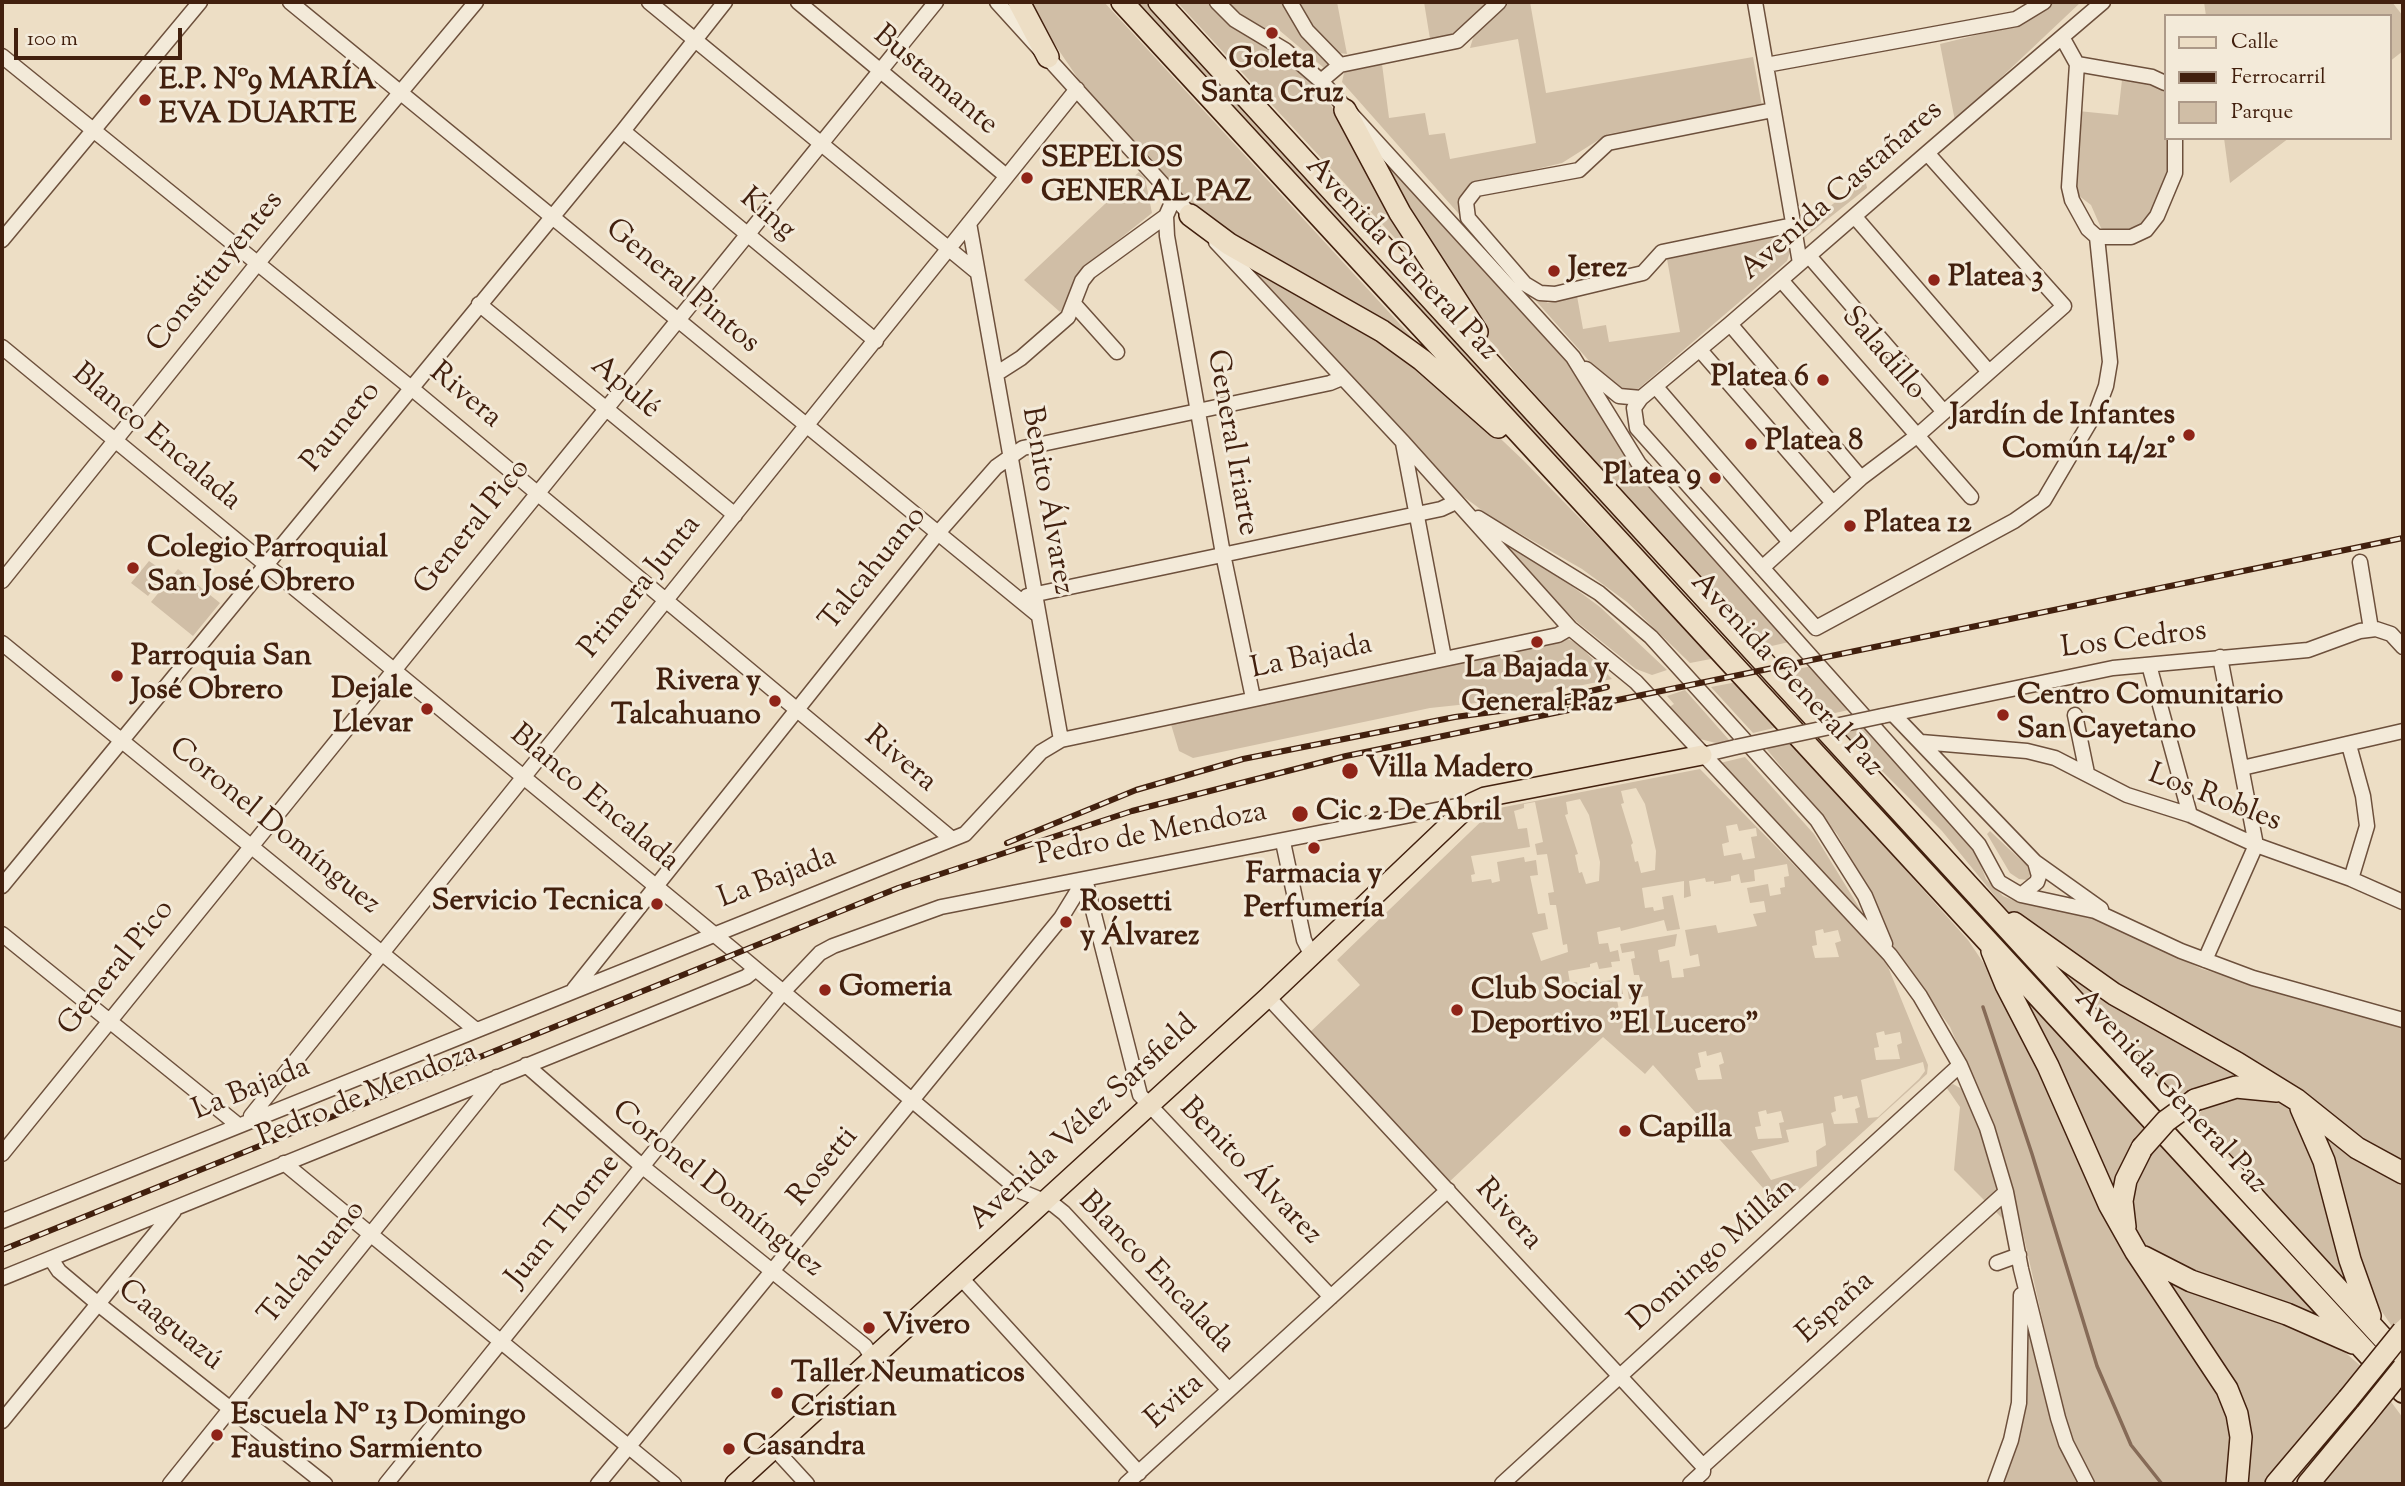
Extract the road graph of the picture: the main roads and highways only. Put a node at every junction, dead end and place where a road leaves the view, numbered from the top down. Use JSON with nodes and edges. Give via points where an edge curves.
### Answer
{"nodes":[{"id":1,"x":1019,"y":2,"type":"edge"},
{"id":2,"x":1122,"y":2,"type":"edge"},
{"id":3,"x":1159,"y":2,"type":"edge"},
{"id":4,"x":1048,"y":57,"type":"road end"},
{"id":5,"x":1345,"y":110,"type":"road end"},
{"id":6,"x":1190,"y":215,"type":"road end"},
{"id":7,"x":1519,"y":394,"type":"junction"},
{"id":8,"x":1569,"y":487,"type":"junction"},
{"id":9,"x":1702,"y":755,"type":"road end"},
{"id":10,"x":1472,"y":803,"type":"joint"},
{"id":11,"x":1982,"y":901,"type":"junction"},
{"id":12,"x":1987,"y":940,"type":"junction"},
{"id":13,"x":2290,"y":1096,"type":"junction"},
{"id":14,"x":2403,"y":1173,"type":"edge"},
{"id":15,"x":2126,"y":1233,"type":"junction"},
{"id":16,"x":2136,"y":1252,"type":"junction"},
{"id":17,"x":2376,"y":1331,"type":"junction"},
{"id":18,"x":2403,"y":1331,"type":"edge"},
{"id":19,"x":2360,"y":1346,"type":"junction"},
{"id":20,"x":2403,"y":1360,"type":"edge"},
{"id":21,"x":2403,"y":1368,"type":"edge"},
{"id":22,"x":2403,"y":1392,"type":"edge"},
{"id":23,"x":735,"y":1484,"type":"edge"},
{"id":24,"x":2237,"y":1484,"type":"edge"},
{"id":25,"x":2276,"y":1484,"type":"edge"},
{"id":26,"x":2308,"y":1484,"type":"edge"}],
"edges":[{"from":1,"to":4,"type":"highway"},
{"from":2,"to":8,"type":"highway","name":"Avenida General Paz"},
{"from":3,"to":7,"type":"highway","name":"Avenida General Paz"},
{"from":5,"to":7,"type":"highway","via":[[1400,214]]},
{"from":6,"to":8,"type":"highway","via":[[1229,244],[1382,331]]},
{"from":7,"to":11,"type":"highway","name":"Avenida General Paz"},
{"from":8,"to":12,"type":"highway","name":"Avenida General Paz"},
{"from":9,"to":10,"type":"main road","name":"Pedro de Mendoza"},
{"from":10,"to":23,"type":"main road","name":"Avenida Vélez Sarsfield","via":[[1268,997]]},
{"from":11,"to":13,"type":"highway","via":[[2114,994]]},
{"from":11,"to":17,"type":"highway","name":"Avenida General Paz"},
{"from":12,"to":15,"type":"highway"},
{"from":12,"to":19,"type":"highway","name":"Avenida General Paz"},
{"from":13,"to":14,"type":"highway","via":[[2357,1148]]},
{"from":13,"to":15,"type":"highway","bridge":true,"via":[[2236,1087],[2194,1100],[2165,1121],[2142,1148],[2126,1180],[2122,1201]]},
{"from":13,"to":17,"type":"highway","via":[[2314,1132],[2354,1273]]},
{"from":15,"to":16,"type":"highway"},
{"from":16,"to":19,"type":"highway","via":[[2191,1281],[2287,1314]]},
{"from":16,"to":24,"type":"highway","via":[[2227,1389],[2241,1437]]},
{"from":17,"to":20,"type":"highway","name":"Avenida General Paz"},
{"from":18,"to":25,"type":"highway","bridge":true},
{"from":19,"to":22,"type":"highway","name":"Avenida General Paz"},
{"from":21,"to":26,"type":"highway","bridge":true}]}
